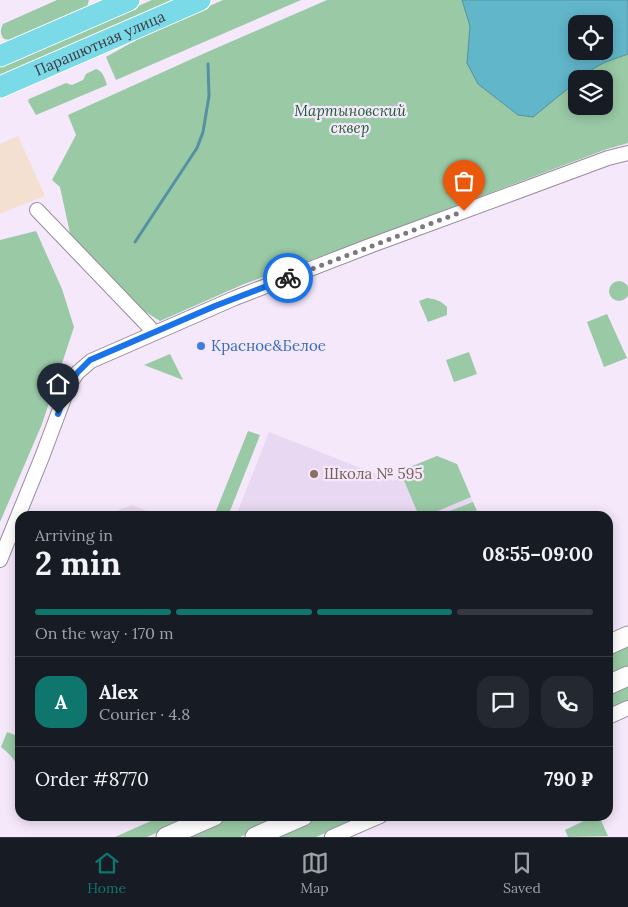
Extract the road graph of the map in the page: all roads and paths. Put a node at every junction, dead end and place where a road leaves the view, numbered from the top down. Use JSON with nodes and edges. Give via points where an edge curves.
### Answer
{"nodes":[{"id":1,"x":129,"y":0,"type":"edge"},
{"id":2,"x":200,"y":0,"type":"edge"},
{"id":3,"x":0,"y":56,"type":"edge"},
{"id":4,"x":0,"y":87,"type":"edge"},
{"id":5,"x":628,"y":153,"type":"edge"},
{"id":6,"x":37,"y":210,"type":"dead end"},
{"id":7,"x":154,"y":332,"type":"junction"},
{"id":8,"x":20,"y":511,"type":"edge"},
{"id":9,"x":15,"y":523,"type":"edge"},
{"id":10,"x":0,"y":560,"type":"edge"},
{"id":11,"x":628,"y":636,"type":"edge"},
{"id":12,"x":613,"y":643,"type":"edge"},
{"id":13,"x":628,"y":676,"type":"edge"},
{"id":14,"x":613,"y":683,"type":"edge"},
{"id":15,"x":628,"y":708,"type":"edge"},
{"id":16,"x":613,"y":715,"type":"edge"},
{"id":17,"x":203,"y":821,"type":"edge"},
{"id":18,"x":292,"y":821,"type":"edge"},
{"id":19,"x":369,"y":821,"type":"edge"},
{"id":20,"x":166,"y":837,"type":"edge"},
{"id":21,"x":255,"y":837,"type":"edge"},
{"id":22,"x":332,"y":837,"type":"edge"}],
"edges":[{"from":1,"to":3,"type":"main road","name":"Парашютная улица"},
{"from":2,"to":4,"type":"main road","name":"Парашютная улица"},
{"from":5,"to":7,"type":"street","via":[[372,245]]},
{"from":6,"to":7,"type":"street"},
{"from":7,"to":8,"type":"street","via":[[90,360],[77,373],[69,385]]},
{"from":9,"to":10,"type":"street"},
{"from":11,"to":12,"type":"street"},
{"from":13,"to":14,"type":"street"},
{"from":15,"to":16,"type":"street"},
{"from":17,"to":20,"type":"street"},
{"from":18,"to":21,"type":"street"},
{"from":19,"to":22,"type":"street"}]}
